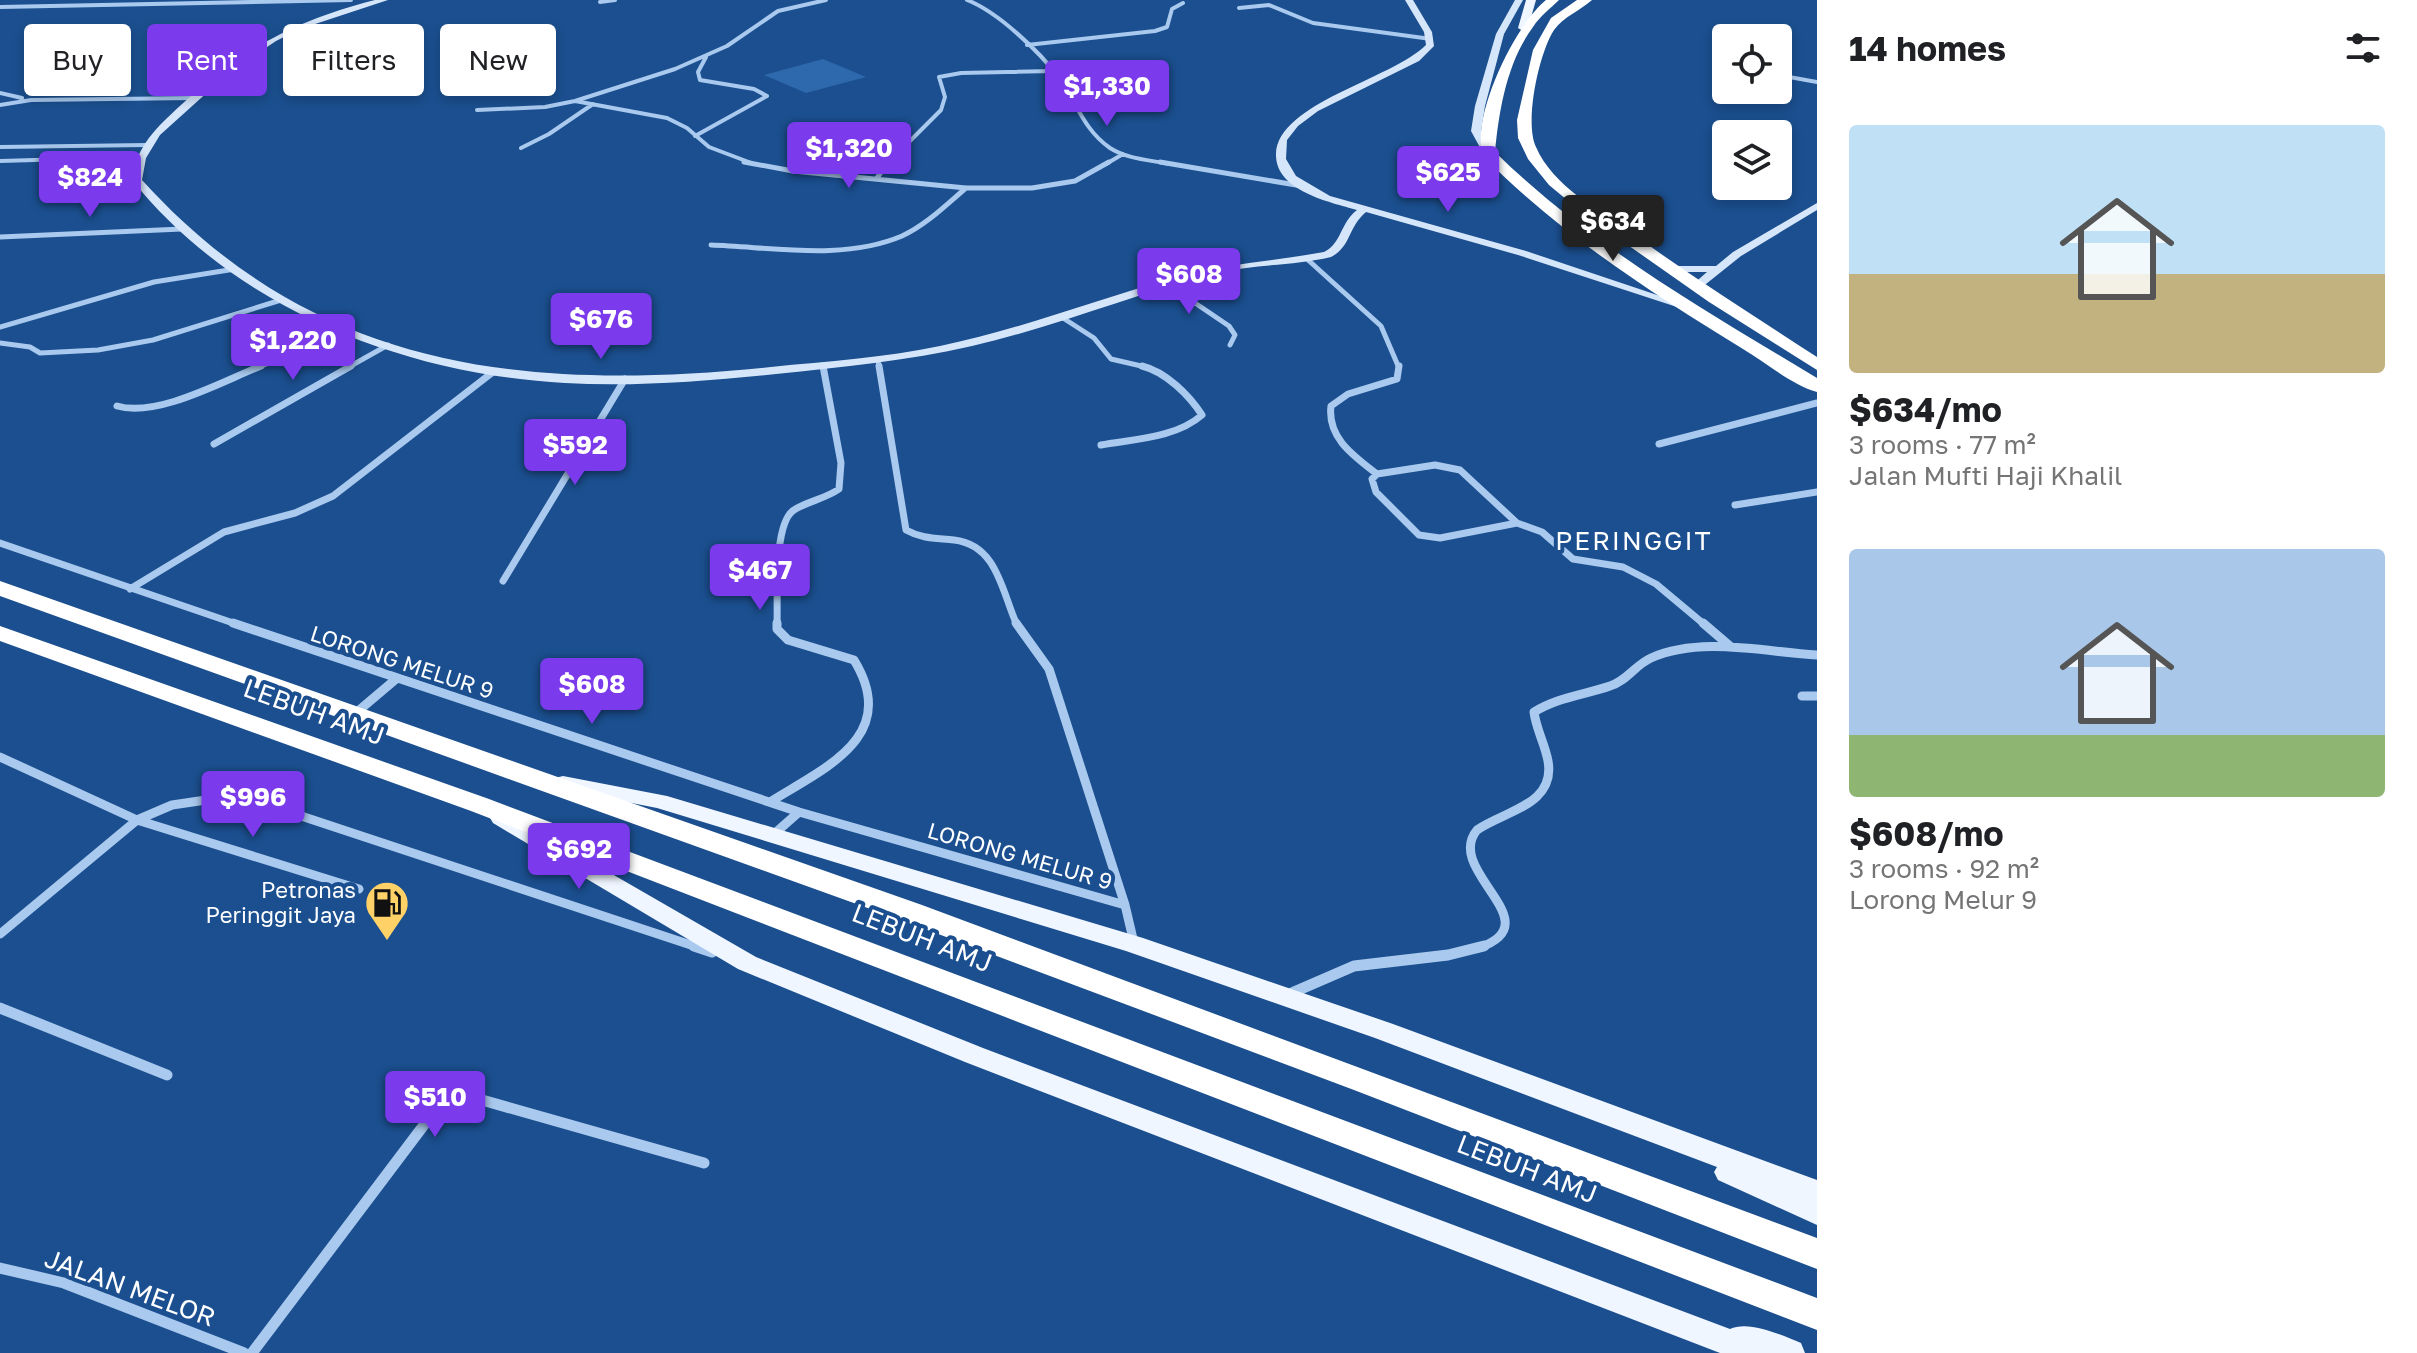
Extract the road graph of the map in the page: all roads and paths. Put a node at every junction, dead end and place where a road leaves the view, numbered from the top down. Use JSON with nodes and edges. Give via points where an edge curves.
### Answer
{"nodes":[{"id":1,"x":79,"y":0,"type":"edge"},
{"id":2,"x":351,"y":0,"type":"edge"},
{"id":3,"x":380,"y":0,"type":"edge"},
{"id":4,"x":615,"y":0,"type":"edge"},
{"id":5,"x":826,"y":0,"type":"edge"},
{"id":6,"x":967,"y":0,"type":"edge"},
{"id":7,"x":1409,"y":0,"type":"edge"},
{"id":8,"x":1519,"y":0,"type":"edge"},
{"id":9,"x":1531,"y":0,"type":"edge"},
{"id":10,"x":1553,"y":0,"type":"edge"},
{"id":11,"x":1586,"y":0,"type":"edge"},
{"id":12,"x":600,"y":2,"type":"dead end"},
{"id":13,"x":1183,"y":3,"type":"dead end"},
{"id":14,"x":0,"y":7,"type":"edge"},
{"id":15,"x":70,"y":8,"type":"junction"},
{"id":16,"x":1239,"y":8,"type":"dead end"},
{"id":17,"x":1523,"y":28,"type":"junction"},
{"id":18,"x":1431,"y":39,"type":"junction"},
{"id":19,"x":1027,"y":45,"type":"junction"},
{"id":20,"x":706,"y":56,"type":"junction"},
{"id":21,"x":1053,"y":71,"type":"junction"},
{"id":22,"x":1792,"y":78,"type":"edge"},
{"id":23,"x":1817,"y":82,"type":"edge"},
{"id":24,"x":0,"y":93,"type":"edge"},
{"id":25,"x":194,"y":98,"type":"junction"},
{"id":26,"x":31,"y":100,"type":"junction"},
{"id":27,"x":575,"y":101,"type":"junction"},
{"id":28,"x":593,"y":104,"type":"junction"},
{"id":29,"x":0,"y":105,"type":"edge"},
{"id":30,"x":477,"y":110,"type":"dead end"},
{"id":31,"x":695,"y":136,"type":"junction"},
{"id":32,"x":147,"y":145,"type":"junction"},
{"id":33,"x":0,"y":147,"type":"edge"},
{"id":34,"x":521,"y":148,"type":"dead end"},
{"id":35,"x":1488,"y":153,"type":"junction"},
{"id":36,"x":1123,"y":154,"type":"junction"},
{"id":37,"x":138,"y":157,"type":"junction"},
{"id":38,"x":0,"y":161,"type":"edge"},
{"id":39,"x":877,"y":178,"type":"junction"},
{"id":40,"x":1302,"y":186,"type":"junction"},
{"id":41,"x":966,"y":188,"type":"junction"},
{"id":42,"x":1817,"y":206,"type":"edge"},
{"id":43,"x":1364,"y":209,"type":"junction"},
{"id":44,"x":182,"y":229,"type":"junction"},
{"id":45,"x":0,"y":237,"type":"edge"},
{"id":46,"x":711,"y":245,"type":"dead end"},
{"id":47,"x":1307,"y":259,"type":"junction"},
{"id":48,"x":235,"y":269,"type":"junction"},
{"id":49,"x":1670,"y":269,"type":"junction"},
{"id":50,"x":1717,"y":269,"type":"junction"},
{"id":51,"x":1167,"y":284,"type":"junction"},
{"id":52,"x":1697,"y":286,"type":"junction"},
{"id":53,"x":281,"y":300,"type":"junction"},
{"id":54,"x":1692,"y":309,"type":"junction"},
{"id":55,"x":1063,"y":318,"type":"junction"},
{"id":56,"x":0,"y":327,"type":"edge"},
{"id":57,"x":349,"y":332,"type":"junction"},
{"id":58,"x":0,"y":343,"type":"edge"},
{"id":59,"x":388,"y":345,"type":"junction"},
{"id":60,"x":1230,"y":345,"type":"dead end"},
{"id":61,"x":878,"y":359,"type":"junction"},
{"id":62,"x":1817,"y":365,"type":"edge"},
{"id":63,"x":823,"y":366,"type":"junction"},
{"id":64,"x":493,"y":372,"type":"junction"},
{"id":65,"x":625,"y":379,"type":"junction"},
{"id":66,"x":1817,"y":386,"type":"edge"},
{"id":67,"x":1817,"y":403,"type":"edge"},
{"id":68,"x":117,"y":406,"type":"dead end"},
{"id":69,"x":214,"y":444,"type":"dead end"},
{"id":70,"x":1659,"y":444,"type":"dead end"},
{"id":71,"x":1101,"y":445,"type":"dead end"},
{"id":72,"x":1377,"y":474,"type":"junction"},
{"id":73,"x":1817,"y":492,"type":"edge"},
{"id":74,"x":1735,"y":505,"type":"dead end"},
{"id":75,"x":1517,"y":523,"type":"junction"},
{"id":76,"x":0,"y":543,"type":"edge"},
{"id":77,"x":503,"y":581,"type":"dead end"},
{"id":78,"x":0,"y":588,"type":"edge"},
{"id":79,"x":130,"y":589,"type":"junction"},
{"id":80,"x":0,"y":633,"type":"edge"},
{"id":81,"x":1731,"y":647,"type":"junction"},
{"id":82,"x":1817,"y":655,"type":"edge"},
{"id":83,"x":396,"y":679,"type":"junction"},
{"id":84,"x":1802,"y":696,"type":"dead end"},
{"id":85,"x":1817,"y":696,"type":"edge"},
{"id":86,"x":357,"y":712,"type":"junction"},
{"id":87,"x":0,"y":757,"type":"edge"},
{"id":88,"x":545,"y":780,"type":"junction"},
{"id":89,"x":770,"y":802,"type":"junction"},
{"id":90,"x":480,"y":805,"type":"junction"},
{"id":91,"x":799,"y":812,"type":"junction"},
{"id":92,"x":137,"y":820,"type":"junction"},
{"id":93,"x":774,"y":834,"type":"junction"},
{"id":94,"x":359,"y":889,"type":"dead end"},
{"id":95,"x":1125,"y":905,"type":"junction"},
{"id":96,"x":0,"y":934,"type":"edge"},
{"id":97,"x":1134,"y":944,"type":"junction"},
{"id":98,"x":747,"y":963,"type":"junction"},
{"id":99,"x":1286,"y":995,"type":"junction"},
{"id":100,"x":0,"y":1008,"type":"edge"},
{"id":101,"x":167,"y":1075,"type":"dead end"},
{"id":102,"x":1590,"y":1108,"type":"junction"},
{"id":103,"x":704,"y":1163,"type":"dead end"},
{"id":104,"x":1817,"y":1192,"type":"edge"},
{"id":105,"x":1817,"y":1213,"type":"edge"},
{"id":106,"x":1817,"y":1254,"type":"edge"},
{"id":107,"x":0,"y":1268,"type":"edge"},
{"id":108,"x":1650,"y":1310,"type":"junction"},
{"id":109,"x":1817,"y":1314,"type":"edge"},
{"id":110,"x":244,"y":1353,"type":"edge"},
{"id":111,"x":252,"y":1353,"type":"edge"},
{"id":112,"x":1755,"y":1353,"type":"edge"},
{"id":113,"x":1790,"y":1353,"type":"edge"}],
"edges":[{"from":1,"to":15,"type":"street"},
{"from":2,"to":15,"type":"street"},
{"from":3,"to":25,"type":"street","via":[[271,39],[237,60]]},
{"from":4,"to":12,"type":"street"},
{"from":5,"to":20,"type":"street","via":[[778,11]]},
{"from":6,"to":19,"type":"street","via":[[985,7]]},
{"from":7,"to":18,"type":"street"},
{"from":8,"to":35,"type":"street","via":[[1500,34],[1480,106],[1476,131]]},
{"from":9,"to":17,"type":"main road"},
{"from":10,"to":17,"type":"highway"},
{"from":11,"to":49,"type":"highway","via":[[1559,15],[1537,49],[1523,131],[1528,148],[1572,197]]},
{"from":13,"to":19,"type":"street","via":[[1172,9],[1167,27],[1155,31]]},
{"from":14,"to":15,"type":"street"},
{"from":16,"to":18,"type":"street","via":[[1269,5],[1313,23]]},
{"from":17,"to":35,"type":"highway","via":[[1489,122]]},
{"from":18,"to":40,"type":"street","via":[[1421,58],[1309,113],[1288,130],[1279,154],[1286,171]]},
{"from":19,"to":21,"type":"street"},
{"from":20,"to":27,"type":"street"},
{"from":20,"to":31,"type":"street","via":[[700,80],[767,96]]},
{"from":21,"to":36,"type":"street","via":[[1089,131]]},
{"from":21,"to":39,"type":"street","via":[[939,77],[946,91],[941,112],[917,131]]},
{"from":22,"to":23,"type":"street"},
{"from":24,"to":26,"type":"street"},
{"from":25,"to":26,"type":"street"},
{"from":25,"to":32,"type":"street"},
{"from":26,"to":29,"type":"street"},
{"from":27,"to":28,"type":"street"},
{"from":27,"to":30,"type":"street"},
{"from":28,"to":31,"type":"street","via":[[667,118]]},
{"from":28,"to":34,"type":"street"},
{"from":31,"to":39,"type":"street","via":[[745,162]]},
{"from":32,"to":33,"type":"street"},
{"from":32,"to":37,"type":"street"},
{"from":35,"to":54,"type":"highway","via":[[1541,207]]},
{"from":36,"to":40,"type":"street"},
{"from":36,"to":41,"type":"street","via":[[1075,181],[1032,188]]},
{"from":37,"to":38,"type":"street"},
{"from":37,"to":44,"type":"street","via":[[137,180]]},
{"from":39,"to":41,"type":"street"},
{"from":40,"to":43,"type":"street"},
{"from":41,"to":46,"type":"street","via":[[933,218],[886,243],[839,248]]},
{"from":42,"to":50,"type":"street"},
{"from":43,"to":47,"type":"street","via":[[1348,224],[1339,250]]},
{"from":43,"to":54,"type":"street"},
{"from":44,"to":45,"type":"street"},
{"from":44,"to":48,"type":"street"},
{"from":47,"to":51,"type":"street","via":[[1230,267]]},
{"from":47,"to":72,"type":"street","via":[[1381,326],[1399,367],[1397,379],[1348,394],[1329,413],[1341,441]]},
{"from":48,"to":53,"type":"street"},
{"from":48,"to":56,"type":"street","via":[[154,282]]},
{"from":49,"to":50,"type":"street"},
{"from":49,"to":52,"type":"highway"},
{"from":50,"to":52,"type":"street"},
{"from":51,"to":55,"type":"street"},
{"from":51,"to":60,"type":"street","via":[[1229,326],[1235,335]]},
{"from":52,"to":62,"type":"highway"},
{"from":53,"to":57,"type":"street"},
{"from":53,"to":58,"type":"street","via":[[153,340],[66,353]]},
{"from":54,"to":66,"type":"highway"},
{"from":55,"to":61,"type":"street","via":[[942,350]]},
{"from":55,"to":71,"type":"street","via":[[1094,338],[1111,359],[1161,373],[1202,415],[1188,426]]},
{"from":57,"to":59,"type":"street"},
{"from":57,"to":68,"type":"street","via":[[154,408]]},
{"from":59,"to":64,"type":"street"},
{"from":59,"to":69,"type":"street"},
{"from":61,"to":63,"type":"street"},
{"from":61,"to":95,"type":"street","via":[[906,530],[914,537],[972,544],[991,563],[1015,621],[1049,669]]},
{"from":63,"to":65,"type":"street"},
{"from":63,"to":89,"type":"street","via":[[841,463],[839,489],[792,511],[781,526],[777,629],[788,640],[854,660],[865,678],[866,720],[858,741],[840,758]]},
{"from":64,"to":65,"type":"street"},
{"from":64,"to":79,"type":"street","via":[[333,496],[295,513],[224,532]]},
{"from":65,"to":77,"type":"street"},
{"from":67,"to":70,"type":"street"},
{"from":72,"to":75,"type":"street","via":[[1448,465],[1469,477]]},
{"from":72,"to":75,"type":"street","via":[[1372,479],[1376,492],[1419,535],[1440,538]]},
{"from":73,"to":74,"type":"street"},
{"from":75,"to":81,"type":"street","via":[[1542,532],[1573,559],[1623,567],[1656,584]]},
{"from":76,"to":79,"type":"street","name":"LORONG MELUR 9"},
{"from":78,"to":86,"type":"highway","name":"LEBUH AMJ"},
{"from":79,"to":83,"type":"street","name":"LORONG MELUR 9"},
{"from":80,"to":90,"type":"highway","name":"LEBUH AMJ"},
{"from":81,"to":82,"type":"street"},
{"from":81,"to":99,"type":"street","via":[[1650,658],[1630,679],[1550,700],[1534,712],[1550,776],[1533,803],[1484,826],[1471,836],[1468,849],[1505,917],[1499,937],[1441,955],[1356,966]]},
{"from":83,"to":86,"type":"street"},
{"from":83,"to":89,"type":"street","name":"LORONG MELUR 9"},
{"from":84,"to":85,"type":"street"},
{"from":86,"to":88,"type":"highway","name":"LEBUH AMJ"},
{"from":87,"to":92,"type":"street"},
{"from":88,"to":93,"type":"main road","via":[[659,801]]},
{"from":88,"to":106,"type":"highway","name":"LEBUH AMJ","via":[[1429,1104]]},
{"from":89,"to":91,"type":"street","name":"LORONG MELUR 9"},
{"from":90,"to":98,"type":"main road"},
{"from":90,"to":109,"type":"highway","name":"LEBUH AMJ"},
{"from":91,"to":93,"type":"street"},
{"from":91,"to":95,"type":"street","name":"LORONG MELUR 9"},
{"from":92,"to":94,"type":"street"},
{"from":92,"to":96,"type":"street"},
{"from":92,"to":98,"type":"street","via":[[172,805],[206,800],[280,809]]},
{"from":93,"to":97,"type":"main road"},
{"from":95,"to":97,"type":"street","name":"LORONG MELUR 9"},
{"from":97,"to":99,"type":"main road"},
{"from":98,"to":108,"type":"main road","via":[[974,1055]]},
{"from":99,"to":102,"type":"main road"},
{"from":100,"to":101,"type":"street"},
{"from":102,"to":104,"type":"main road"},
{"from":102,"to":105,"type":"main road"},
{"from":103,"to":111,"type":"street","via":[[482,1100],[442,1107]]},
{"from":107,"to":110,"type":"street","name":"JALAN MELOR","via":[[64,1283]]},
{"from":108,"to":112,"type":"main road"},
{"from":108,"to":113,"type":"main road"}]}
